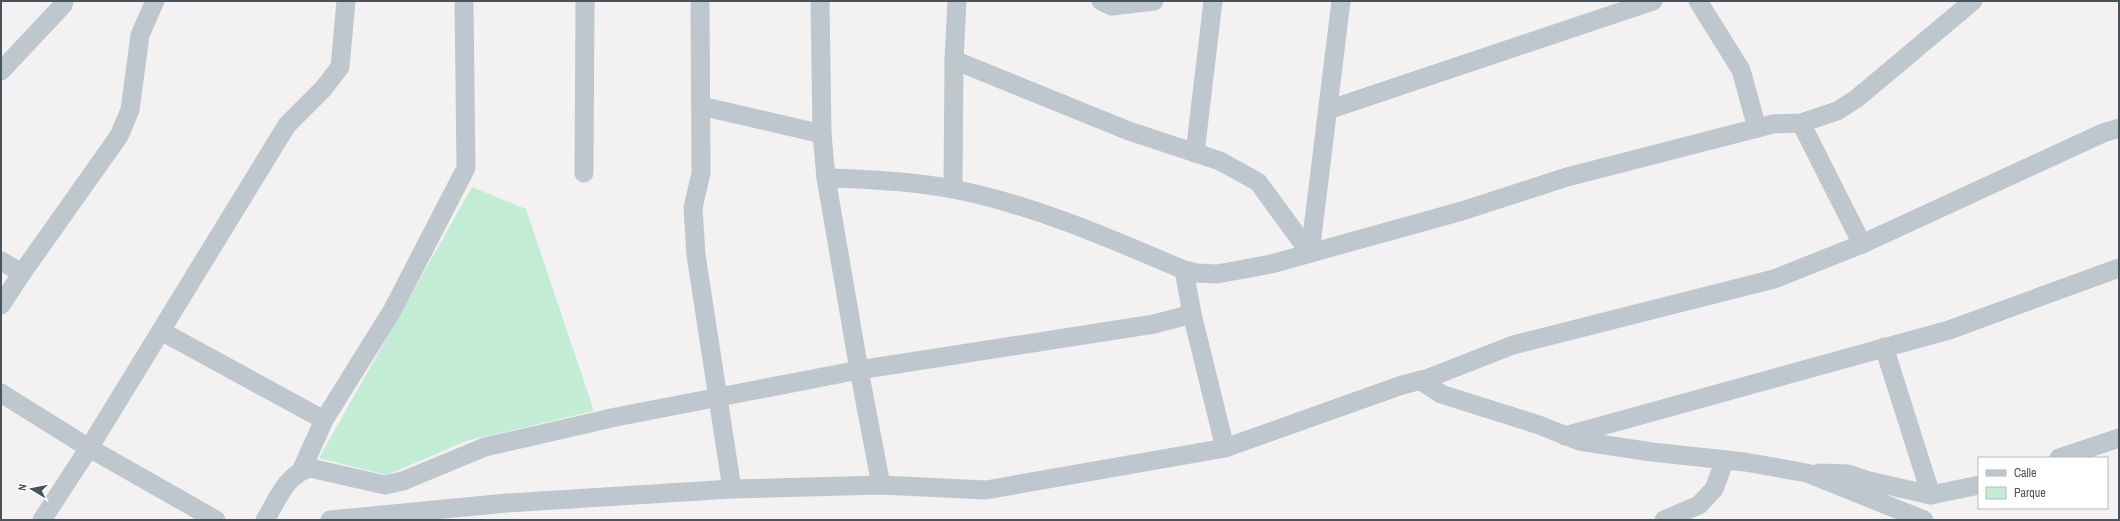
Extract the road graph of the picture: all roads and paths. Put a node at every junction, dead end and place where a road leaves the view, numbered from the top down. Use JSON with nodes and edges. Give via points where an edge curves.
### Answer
{"nodes":[{"id":1,"x":64,"y":1,"type":"edge"},
{"id":2,"x":155,"y":1,"type":"edge"},
{"id":3,"x":346,"y":1,"type":"edge"},
{"id":4,"x":464,"y":1,"type":"edge"},
{"id":5,"x":584,"y":1,"type":"edge"},
{"id":6,"x":700,"y":1,"type":"edge"},
{"id":7,"x":820,"y":1,"type":"edge"},
{"id":8,"x":957,"y":1,"type":"edge"},
{"id":9,"x":1101,"y":1,"type":"edge"},
{"id":10,"x":1154,"y":1,"type":"edge"},
{"id":11,"x":1213,"y":1,"type":"edge"},
{"id":12,"x":1341,"y":1,"type":"edge"},
{"id":13,"x":1653,"y":1,"type":"edge"},
{"id":14,"x":1698,"y":1,"type":"edge"},
{"id":15,"x":1973,"y":1,"type":"edge"},
{"id":16,"x":954,"y":60,"type":"junction"},
{"id":17,"x":1,"y":71,"type":"edge"},
{"id":18,"x":700,"y":106,"type":"junction"},
{"id":19,"x":1328,"y":110,"type":"junction"},
{"id":20,"x":1801,"y":123,"type":"junction"},
{"id":21,"x":1757,"y":128,"type":"junction"},
{"id":22,"x":2119,"y":128,"type":"edge"},
{"id":23,"x":822,"y":134,"type":"junction"},
{"id":24,"x":1195,"y":153,"type":"junction"},
{"id":25,"x":584,"y":173,"type":"dead end"},
{"id":26,"x":826,"y":178,"type":"junction"},
{"id":27,"x":953,"y":189,"type":"junction"},
{"id":28,"x":1862,"y":244,"type":"junction"},
{"id":29,"x":1310,"y":253,"type":"junction"},
{"id":30,"x":1,"y":261,"type":"edge"},
{"id":31,"x":2119,"y":268,"type":"edge"},
{"id":32,"x":1184,"y":270,"type":"junction"},
{"id":33,"x":22,"y":273,"type":"junction"},
{"id":34,"x":1,"y":305,"type":"edge"},
{"id":35,"x":1192,"y":314,"type":"junction"},
{"id":36,"x":161,"y":331,"type":"junction"},
{"id":37,"x":1884,"y":347,"type":"junction"},
{"id":38,"x":859,"y":370,"type":"junction"},
{"id":39,"x":1420,"y":380,"type":"junction"},
{"id":40,"x":1,"y":393,"type":"edge"},
{"id":41,"x":718,"y":397,"type":"junction"},
{"id":42,"x":324,"y":420,"type":"junction"},
{"id":43,"x":1565,"y":436,"type":"junction"},
{"id":44,"x":2119,"y":438,"type":"edge"},
{"id":45,"x":89,"y":448,"type":"junction"},
{"id":46,"x":1225,"y":448,"type":"junction"},
{"id":47,"x":2062,"y":457,"type":"edge"},
{"id":48,"x":1725,"y":460,"type":"junction"},
{"id":49,"x":301,"y":471,"type":"junction"},
{"id":50,"x":1807,"y":473,"type":"junction"},
{"id":51,"x":881,"y":485,"type":"junction"},
{"id":52,"x":1978,"y":485,"type":"edge"},
{"id":53,"x":732,"y":489,"type":"junction"},
{"id":54,"x":1931,"y":496,"type":"junction"},
{"id":55,"x":42,"y":520,"type":"edge"},
{"id":56,"x":216,"y":520,"type":"edge"},
{"id":57,"x":265,"y":520,"type":"edge"},
{"id":58,"x":330,"y":520,"type":"edge"},
{"id":59,"x":1664,"y":520,"type":"edge"},
{"id":60,"x":1924,"y":520,"type":"edge"}],
"edges":[{"from":1,"to":17,"type":"street"},
{"from":2,"to":33,"type":"street","via":[[140,35],[130,110],[119,136]]},
{"from":3,"to":36,"type":"street","via":[[340,67],[323,89],[287,125]]},
{"from":4,"to":42,"type":"street","via":[[466,168],[392,311]]},
{"from":5,"to":25,"type":"street"},
{"from":6,"to":18,"type":"street"},
{"from":7,"to":23,"type":"street"},
{"from":8,"to":16,"type":"street"},
{"from":9,"to":10,"type":"street","via":[[1112,6]]},
{"from":11,"to":24,"type":"street"},
{"from":12,"to":19,"type":"street"},
{"from":13,"to":19,"type":"street"},
{"from":14,"to":21,"type":"street","via":[[1740,70]]},
{"from":15,"to":20,"type":"street","via":[[1856,99],[1837,111]]},
{"from":16,"to":24,"type":"street","via":[[1129,131]]},
{"from":16,"to":27,"type":"street"},
{"from":18,"to":23,"type":"street"},
{"from":18,"to":41,"type":"street","via":[[700,173],[693,208],[696,255]]},
{"from":19,"to":29,"type":"street"},
{"from":20,"to":21,"type":"street","via":[[1773,124]]},
{"from":20,"to":28,"type":"street"},
{"from":21,"to":29,"type":"street","via":[[1567,177],[1462,211]]},
{"from":22,"to":28,"type":"street","via":[[2103,133]]},
{"from":23,"to":26,"type":"street"},
{"from":24,"to":29,"type":"street","via":[[1220,161],[1258,182]]},
{"from":26,"to":27,"type":"street","via":[[891,180]]},
{"from":26,"to":38,"type":"street"},
{"from":27,"to":32,"type":"street","via":[[1062,219]]},
{"from":28,"to":39,"type":"street","via":[[1774,279],[1513,344]]},
{"from":29,"to":32,"type":"street","via":[[1271,264],[1217,274]]},
{"from":30,"to":33,"type":"street"},
{"from":31,"to":37,"type":"street","via":[[1949,330]]},
{"from":32,"to":35,"type":"street"},
{"from":33,"to":34,"type":"street"},
{"from":35,"to":38,"type":"street","via":[[1154,324]]},
{"from":35,"to":46,"type":"street"},
{"from":36,"to":42,"type":"street"},
{"from":36,"to":45,"type":"street"},
{"from":37,"to":43,"type":"street"},
{"from":37,"to":54,"type":"street"},
{"from":38,"to":41,"type":"street"},
{"from":38,"to":51,"type":"street"},
{"from":39,"to":43,"type":"street","via":[[1441,394],[1539,425]]},
{"from":39,"to":46,"type":"street"},
{"from":40,"to":45,"type":"street"},
{"from":41,"to":49,"type":"street","via":[[485,447],[403,481],[385,485],[310,468]]},
{"from":41,"to":53,"type":"street"},
{"from":42,"to":49,"type":"street"},
{"from":43,"to":48,"type":"street","via":[[1590,443]]},
{"from":44,"to":47,"type":"street"},
{"from":45,"to":55,"type":"street"},
{"from":45,"to":56,"type":"street"},
{"from":46,"to":51,"type":"street","via":[[986,490]]},
{"from":48,"to":50,"type":"street"},
{"from":48,"to":59,"type":"street","via":[[1714,490],[1699,505]]},
{"from":49,"to":57,"type":"street","via":[[290,479]]},
{"from":50,"to":54,"type":"street","via":[[1848,474]]},
{"from":50,"to":60,"type":"street"},
{"from":51,"to":53,"type":"street"},
{"from":52,"to":54,"type":"street"},
{"from":53,"to":58,"type":"street","via":[[429,510]]}]}
